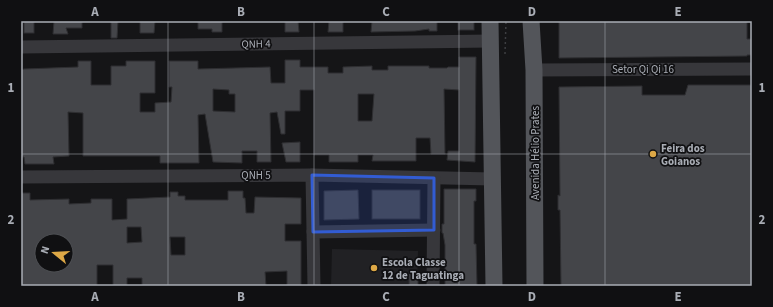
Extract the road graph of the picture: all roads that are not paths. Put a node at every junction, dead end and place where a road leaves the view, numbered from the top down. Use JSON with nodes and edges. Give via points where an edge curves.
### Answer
{"nodes":[{"id":1,"x":490,"y":21,"type":"edge"},
{"id":2,"x":531,"y":21,"type":"edge"},
{"id":3,"x":491,"y":41,"type":"junction"},
{"id":4,"x":21,"y":47,"type":"edge"},
{"id":5,"x":752,"y":69,"type":"edge"},
{"id":6,"x":534,"y":70,"type":"junction"},
{"id":7,"x":312,"y":175,"type":"junction"},
{"id":8,"x":21,"y":177,"type":"edge"},
{"id":9,"x":434,"y":178,"type":"junction"},
{"id":10,"x":492,"y":179,"type":"junction"},
{"id":11,"x":434,"y":230,"type":"junction"},
{"id":12,"x":313,"y":232,"type":"junction"},
{"id":13,"x":314,"y":286,"type":"edge"},
{"id":14,"x":433,"y":286,"type":"edge"},
{"id":15,"x":494,"y":286,"type":"edge"},
{"id":16,"x":535,"y":286,"type":"edge"}],
"edges":[{"from":1,"to":3,"type":"main road"},
{"from":2,"to":6,"type":"main road","name":"Avenida Hélio Prates"},
{"from":3,"to":4,"type":"street","name":"QNH 4"},
{"from":3,"to":10,"type":"main road"},
{"from":5,"to":6,"type":"street","name":"Setor Qi Qi 16"},
{"from":6,"to":16,"type":"main road","name":"Avenida Hélio Prates"},
{"from":7,"to":8,"type":"street","name":"QNH 5"},
{"from":7,"to":9,"type":"street","name":"QNH 5"},
{"from":7,"to":12,"type":"street"},
{"from":9,"to":10,"type":"street","name":"QNH 5"},
{"from":9,"to":11,"type":"street"},
{"from":10,"to":15,"type":"main road"},
{"from":11,"to":12,"type":"street"},
{"from":11,"to":14,"type":"street"},
{"from":12,"to":13,"type":"street"}]}
